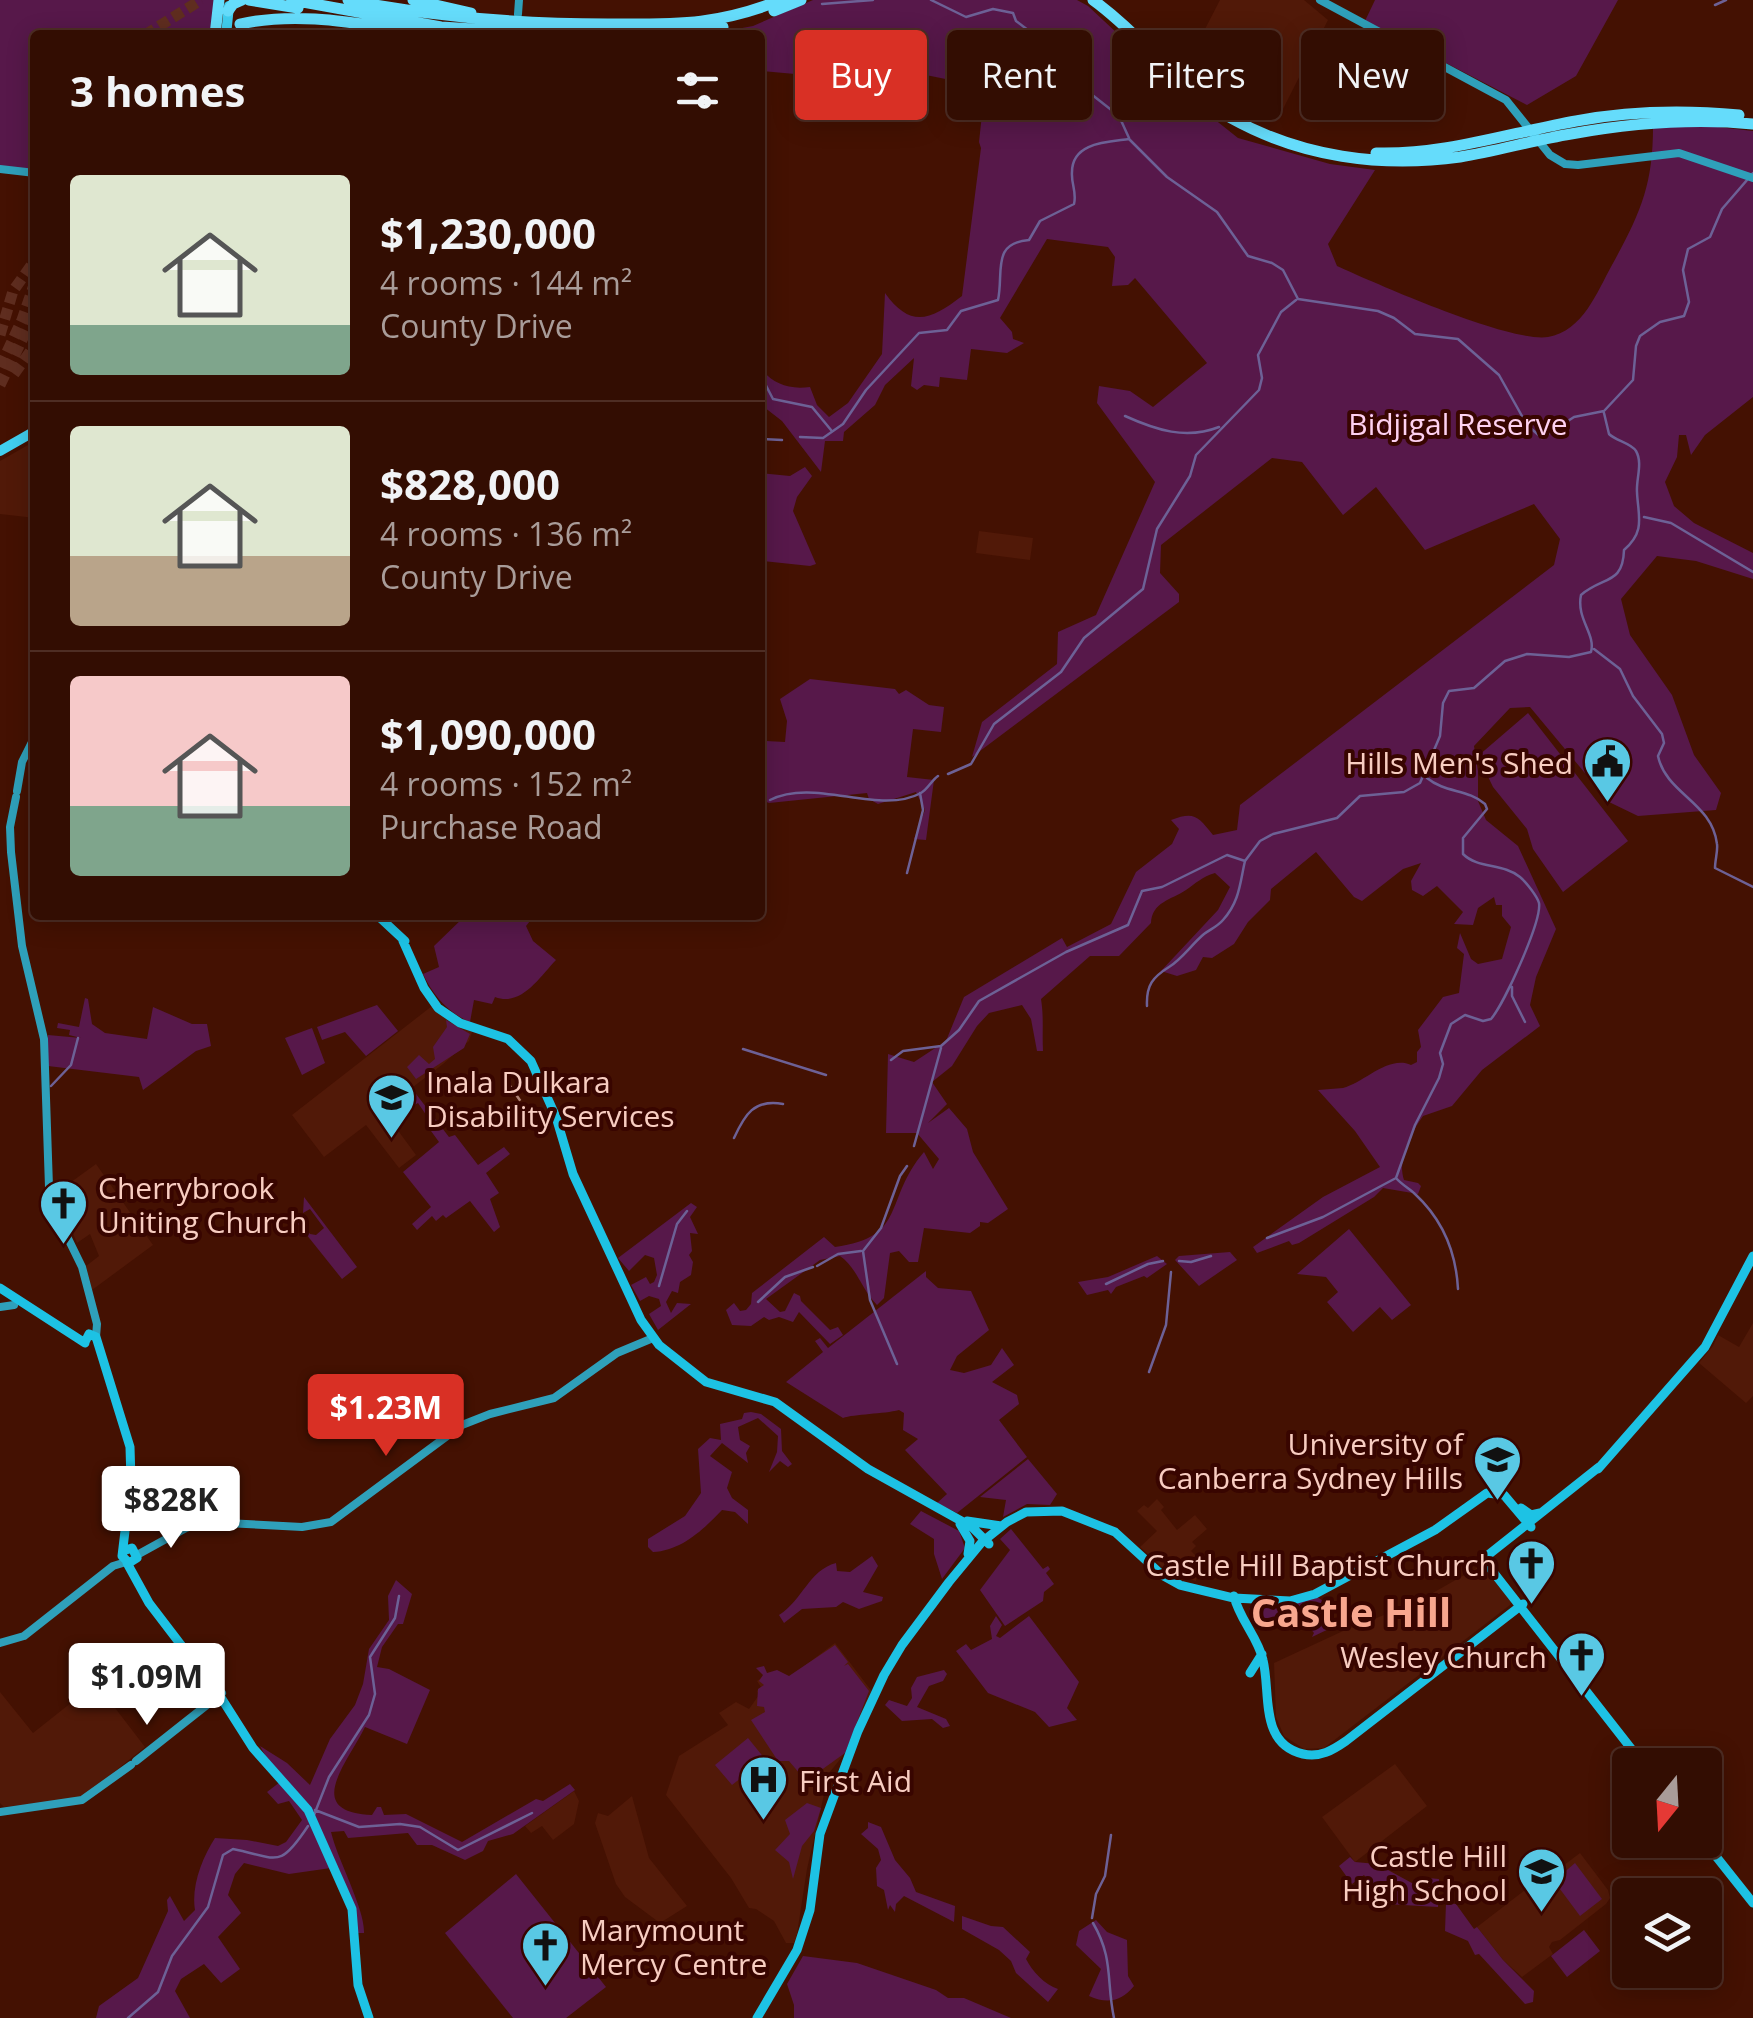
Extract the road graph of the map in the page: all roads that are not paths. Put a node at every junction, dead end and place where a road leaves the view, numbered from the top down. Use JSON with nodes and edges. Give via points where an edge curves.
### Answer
{"nodes":[{"id":1,"x":245,"y":0,"type":"edge"},
{"id":2,"x":292,"y":0,"type":"edge"},
{"id":3,"x":348,"y":0,"type":"edge"},
{"id":4,"x":378,"y":0,"type":"edge"},
{"id":5,"x":413,"y":0,"type":"edge"},
{"id":6,"x":519,"y":0,"type":"edge"},
{"id":7,"x":801,"y":0,"type":"edge"},
{"id":8,"x":1093,"y":0,"type":"edge"},
{"id":9,"x":1106,"y":0,"type":"edge"},
{"id":10,"x":1320,"y":0,"type":"edge"},
{"id":11,"x":263,"y":2,"type":"edge"},
{"id":12,"x":224,"y":3,"type":"edge"},
{"id":13,"x":776,"y":5,"type":"edge"},
{"id":14,"x":514,"y":16,"type":"junction"},
{"id":15,"x":240,"y":24,"type":"dead end"},
{"id":16,"x":219,"y":30,"type":"edge"},
{"id":17,"x":407,"y":30,"type":"edge"},
{"id":18,"x":417,"y":30,"type":"edge"},
{"id":19,"x":490,"y":30,"type":"edge"},
{"id":20,"x":677,"y":30,"type":"edge"},
{"id":21,"x":1132,"y":30,"type":"edge"},
{"id":22,"x":1133,"y":30,"type":"edge"},
{"id":23,"x":1237,"y":120,"type":"edge"},
{"id":24,"x":1753,"y":120,"type":"edge"},
{"id":25,"x":0,"y":170,"type":"edge"},
{"id":26,"x":30,"y":173,"type":"edge"},
{"id":27,"x":1753,"y":178,"type":"edge"},
{"id":28,"x":30,"y":437,"type":"edge"},
{"id":29,"x":0,"y":454,"type":"edge"},
{"id":30,"x":30,"y":745,"type":"edge"},
{"id":31,"x":381,"y":920,"type":"edge"},
{"id":32,"x":1753,"y":1256,"type":"edge"},
{"id":33,"x":4,"y":1299,"type":"edge"},
{"id":34,"x":654,"y":1338,"type":"junction"},
{"id":35,"x":92,"y":1342,"type":"junction"},
{"id":36,"x":1599,"y":1467,"type":"junction"},
{"id":37,"x":1495,"y":1490,"type":"junction"},
{"id":38,"x":1514,"y":1500,"type":"junction"},
{"id":39,"x":1036,"y":1511,"type":"junction"},
{"id":40,"x":1540,"y":1514,"type":"junction"},
{"id":41,"x":954,"y":1518,"type":"junction"},
{"id":42,"x":1530,"y":1524,"type":"junction"},
{"id":43,"x":1002,"y":1525,"type":"junction"},
{"id":44,"x":986,"y":1543,"type":"junction"},
{"id":45,"x":1496,"y":1549,"type":"junction"},
{"id":46,"x":129,"y":1555,"type":"junction"},
{"id":47,"x":1484,"y":1558,"type":"junction"},
{"id":48,"x":963,"y":1564,"type":"junction"},
{"id":49,"x":1495,"y":1570,"type":"junction"},
{"id":50,"x":948,"y":1586,"type":"junction"},
{"id":51,"x":1237,"y":1596,"type":"junction"},
{"id":52,"x":1262,"y":1598,"type":"junction"},
{"id":53,"x":1520,"y":1604,"type":"junction"},
{"id":54,"x":1246,"y":1611,"type":"junction"},
{"id":55,"x":1506,"y":1618,"type":"junction"},
{"id":56,"x":1532,"y":1623,"type":"junction"},
{"id":57,"x":0,"y":1643,"type":"edge"},
{"id":58,"x":1265,"y":1660,"type":"junction"},
{"id":59,"x":1577,"y":1676,"type":"junction"},
{"id":60,"x":218,"y":1692,"type":"junction"},
{"id":61,"x":208,"y":1703,"type":"junction"},
{"id":62,"x":227,"y":1706,"type":"junction"},
{"id":63,"x":241,"y":1728,"type":"junction"},
{"id":64,"x":1634,"y":1748,"type":"edge"},
{"id":65,"x":0,"y":1812,"type":"edge"},
{"id":66,"x":1720,"y":1858,"type":"edge"},
{"id":67,"x":1753,"y":1901,"type":"edge"},
{"id":68,"x":368,"y":2018,"type":"edge"},
{"id":69,"x":757,"y":2018,"type":"edge"}],
"edges":[{"from":1,"to":11,"type":"highway"},
{"from":1,"to":12,"type":"highway"},
{"from":2,"to":19,"type":"highway"},
{"from":3,"to":20,"type":"highway","via":[[489,21]]},
{"from":4,"to":14,"type":"highway"},
{"from":5,"to":14,"type":"highway"},
{"from":6,"to":14,"type":"main road"},
{"from":7,"to":13,"type":"highway"},
{"from":8,"to":21,"type":"highway"},
{"from":9,"to":22,"type":"highway"},
{"from":10,"to":27,"type":"main road","via":[[1502,97],[1554,158],[1574,165],[1692,156]]},
{"from":11,"to":18,"type":"highway"},
{"from":12,"to":16,"type":"highway"},
{"from":13,"to":20,"type":"highway"},
{"from":14,"to":20,"type":"highway"},
{"from":15,"to":17,"type":"highway","via":[[310,17]]},
{"from":23,"to":24,"type":"highway","via":[[1310,150],[1410,161],[1662,122]]},
{"from":25,"to":26,"type":"main road"},
{"from":28,"to":29,"type":"highway"},
{"from":30,"to":35,"type":"main road","via":[[10,827],[20,936],[44,1039],[50,1187],[96,1321]]},
{"from":31,"to":34,"type":"main road","via":[[403,941],[444,1010],[505,1035],[534,1059],[577,1172]]},
{"from":32,"to":36,"type":"main road","via":[[1705,1347]]},
{"from":33,"to":35,"type":"main road"},
{"from":34,"to":41,"type":"main road","via":[[697,1372],[780,1405]]},
{"from":34,"to":46,"type":"main road","via":[[618,1353],[554,1398],[462,1425],[330,1522],[202,1523]]},
{"from":35,"to":46,"type":"main road","via":[[130,1442]]},
{"from":36,"to":40,"type":"main road"},
{"from":36,"to":42,"type":"main road"},
{"from":37,"to":38,"type":"main road"},
{"from":37,"to":42,"type":"main road"},
{"from":37,"to":52,"type":"main road","via":[[1296,1601]]},
{"from":38,"to":40,"type":"main road","via":[[1528,1514]]},
{"from":38,"to":42,"type":"main road"},
{"from":39,"to":43,"type":"main road"},
{"from":39,"to":44,"type":"main road"},
{"from":39,"to":51,"type":"main road","via":[[1106,1526],[1180,1586]]},
{"from":40,"to":42,"type":"main road"},
{"from":41,"to":43,"type":"main road"},
{"from":41,"to":44,"type":"main road"},
{"from":41,"to":48,"type":"main road","via":[[970,1541]]},
{"from":42,"to":45,"type":"main road"},
{"from":43,"to":44,"type":"main road"},
{"from":44,"to":48,"type":"main road"},
{"from":44,"to":50,"type":"main road"},
{"from":45,"to":47,"type":"main road"},
{"from":45,"to":49,"type":"main road"},
{"from":46,"to":57,"type":"main road","via":[[28,1634]]},
{"from":46,"to":60,"type":"main road","via":[[143,1590]]},
{"from":47,"to":49,"type":"main road"},
{"from":47,"to":53,"type":"main road"},
{"from":48,"to":50,"type":"main road"},
{"from":49,"to":53,"type":"main road"},
{"from":50,"to":69,"type":"main road","via":[[894,1657],[867,1710],[820,1834],[804,1930]]},
{"from":51,"to":52,"type":"main road"},
{"from":51,"to":54,"type":"main road"},
{"from":51,"to":58,"type":"main road"},
{"from":52,"to":54,"type":"main road"},
{"from":53,"to":55,"type":"main road"},
{"from":53,"to":56,"type":"main road"},
{"from":53,"to":58,"type":"main road","via":[[1318,1751],[1296,1748],[1280,1733]]},
{"from":53,"to":59,"type":"main road"},
{"from":54,"to":58,"type":"main road"},
{"from":55,"to":56,"type":"main road","via":[[1518,1613]]},
{"from":55,"to":58,"type":"main road","via":[[1328,1752],[1302,1754],[1278,1739]]},
{"from":56,"to":59,"type":"main road"},
{"from":59,"to":64,"type":"main road"},
{"from":60,"to":61,"type":"main road"},
{"from":60,"to":62,"type":"main road"},
{"from":60,"to":63,"type":"main road"},
{"from":61,"to":62,"type":"main road"},
{"from":61,"to":65,"type":"main road","via":[[82,1800]]},
{"from":62,"to":63,"type":"main road"},
{"from":63,"to":68,"type":"main road","via":[[308,1810],[344,1887]]},
{"from":66,"to":67,"type":"main road"}]}
